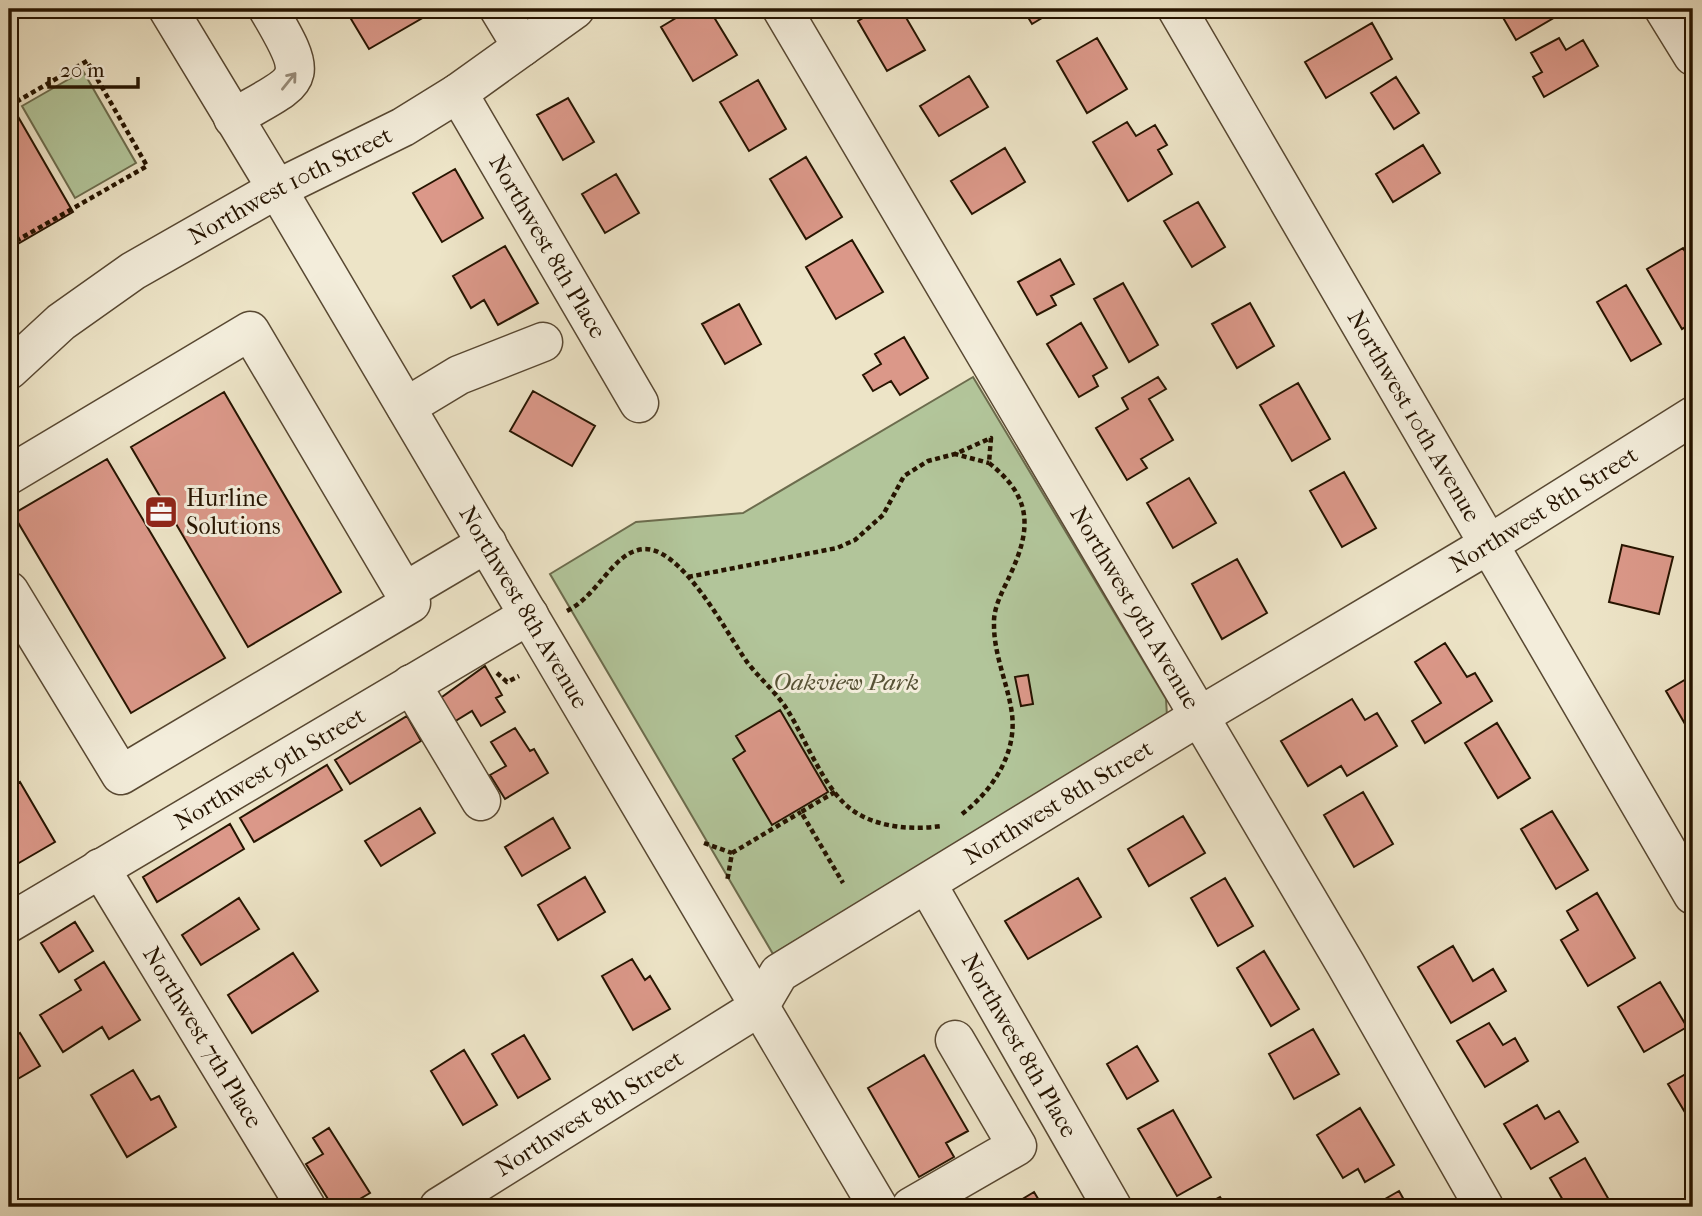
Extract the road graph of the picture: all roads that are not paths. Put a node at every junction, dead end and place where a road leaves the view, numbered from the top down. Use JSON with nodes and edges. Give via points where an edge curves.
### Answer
{"nodes":[{"id":1,"x":168,"y":9,"type":"edge"},
{"id":2,"x":268,"y":9,"type":"edge"},
{"id":3,"x":499,"y":9,"type":"edge"},
{"id":4,"x":575,"y":9,"type":"edge"},
{"id":5,"x":782,"y":9,"type":"edge"},
{"id":6,"x":1177,"y":9,"type":"edge"},
{"id":7,"x":1664,"y":9,"type":"edge"},
{"id":8,"x":522,"y":47,"type":"junction"},
{"id":9,"x":1693,"y":56,"type":"edge"},
{"id":10,"x":458,"y":93,"type":"junction"},
{"id":11,"x":233,"y":118,"type":"junction"},
{"id":12,"x":277,"y":189,"type":"junction"},
{"id":13,"x":543,"y":342,"type":"dead end"},
{"id":14,"x":9,"y":370,"type":"edge"},
{"id":15,"x":639,"y":402,"type":"dead end"},
{"id":16,"x":406,"y":407,"type":"junction"},
{"id":17,"x":1693,"y":416,"type":"edge"},
{"id":18,"x":9,"y":475,"type":"edge"},
{"id":19,"x":486,"y":543,"type":"junction"},
{"id":20,"x":1491,"y":543,"type":"junction"},
{"id":21,"x":9,"y":591,"type":"edge"},
{"id":22,"x":404,"y":592,"type":"junction"},
{"id":23,"x":529,"y":615,"type":"junction"},
{"id":24,"x":411,"y":684,"type":"junction"},
{"id":25,"x":1198,"y":717,"type":"junction"},
{"id":26,"x":481,"y":801,"type":"dead end"},
{"id":27,"x":100,"y":868,"type":"junction"},
{"id":28,"x":927,"y":884,"type":"junction"},
{"id":29,"x":1693,"y":895,"type":"edge"},
{"id":30,"x":9,"y":923,"type":"edge"},
{"id":31,"x":759,"y":1007,"type":"junction"},
{"id":32,"x":955,"y":1040,"type":"dead end"},
{"id":33,"x":306,"y":1207,"type":"edge"},
{"id":34,"x":439,"y":1207,"type":"edge"},
{"id":35,"x":878,"y":1207,"type":"edge"},
{"id":36,"x":911,"y":1207,"type":"edge"},
{"id":37,"x":1112,"y":1207,"type":"edge"},
{"id":38,"x":1484,"y":1207,"type":"edge"}],
"edges":[{"from":1,"to":11,"type":"street","name":"Northwest 8th Avenue"},
{"from":11,"to":2,"type":"street","one_way":true,"via":[[291,83],[297,69]]},
{"from":3,"to":8,"type":"street"},
{"from":4,"to":8,"type":"street","name":"Northwest 10th Street"},
{"from":5,"to":25,"type":"street","name":"Northwest 9th Avenue"},
{"from":6,"to":20,"type":"street","name":"Northwest 10th Avenue"},
{"from":7,"to":9,"type":"street"},
{"from":8,"to":10,"type":"street","name":"Northwest 10th Street"},
{"from":10,"to":12,"type":"street","name":"Northwest 10th Street","via":[[403,127]]},
{"from":10,"to":15,"type":"street","name":"Northwest 8th Place"},
{"from":11,"to":12,"type":"street","name":"Northwest 8th Avenue"},
{"from":12,"to":14,"type":"street","name":"Northwest 10th Street","via":[[133,271],[61,322]]},
{"from":12,"to":16,"type":"street","name":"Northwest 8th Avenue"},
{"from":13,"to":16,"type":"street","via":[[459,375]]},
{"from":16,"to":19,"type":"street","name":"Northwest 8th Avenue"},
{"from":17,"to":20,"type":"street","name":"Northwest 8th Street"},
{"from":18,"to":22,"type":"street","via":[[250,331]]},
{"from":19,"to":22,"type":"street"},
{"from":19,"to":23,"type":"street","name":"Northwest 8th Avenue"},
{"from":20,"to":25,"type":"street","name":"Northwest 8th Street"},
{"from":20,"to":29,"type":"street","name":"Northwest 10th Avenue"},
{"from":21,"to":22,"type":"street","via":[[121,775],[411,603]]},
{"from":23,"to":24,"type":"street","name":"Northwest 9th Street"},
{"from":23,"to":31,"type":"street","name":"Northwest 8th Avenue"},
{"from":24,"to":26,"type":"street"},
{"from":24,"to":27,"type":"street","name":"Northwest 9th Street"},
{"from":25,"to":28,"type":"street","name":"Northwest 8th Street"},
{"from":25,"to":38,"type":"street","name":"Northwest 9th Avenue"},
{"from":27,"to":30,"type":"street","name":"Northwest 9th Street"},
{"from":27,"to":33,"type":"street","name":"Northwest 7th Place"},
{"from":28,"to":31,"type":"street","name":"Northwest 8th Street","via":[[779,973]]},
{"from":28,"to":37,"type":"street","name":"Northwest 8th Place"},
{"from":31,"to":34,"type":"street","name":"Northwest 8th Street"},
{"from":31,"to":35,"type":"street","name":"Northwest 8th Avenue"},
{"from":32,"to":36,"type":"street","via":[[1017,1146]]}]}
